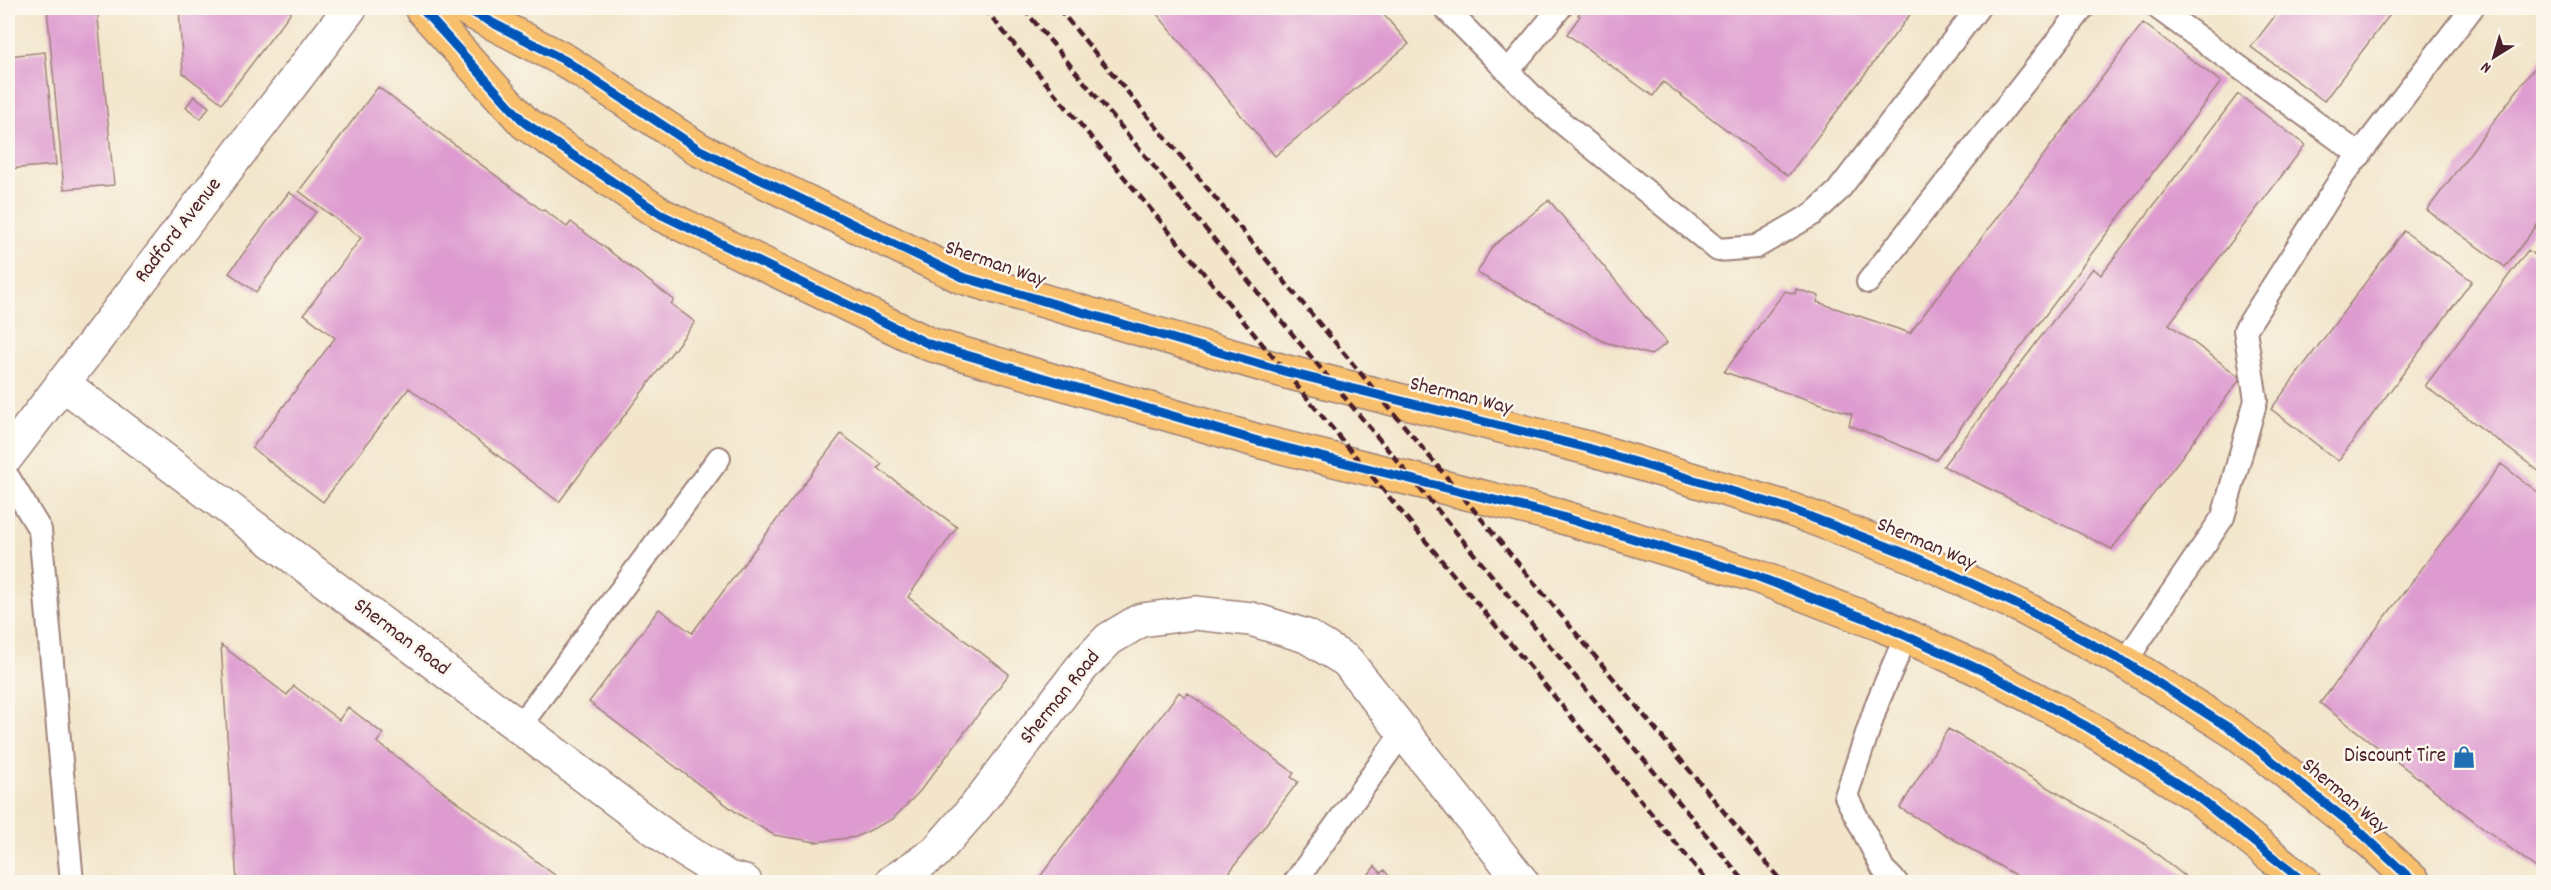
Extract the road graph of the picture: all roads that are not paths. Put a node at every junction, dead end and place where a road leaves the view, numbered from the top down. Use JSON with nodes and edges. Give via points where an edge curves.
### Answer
{"nodes":[{"id":1,"x":350,"y":8,"type":"edge"},
{"id":2,"x":421,"y":8,"type":"edge"},
{"id":3,"x":464,"y":8,"type":"edge"},
{"id":4,"x":1445,"y":8,"type":"edge"},
{"id":5,"x":1560,"y":8,"type":"edge"},
{"id":6,"x":1978,"y":8,"type":"edge"},
{"id":7,"x":2083,"y":8,"type":"edge"},
{"id":8,"x":2158,"y":8,"type":"edge"},
{"id":9,"x":2472,"y":8,"type":"edge"},
{"id":10,"x":1508,"y":71,"type":"junction"},
{"id":11,"x":2360,"y":155,"type":"junction"},
{"id":12,"x":1868,"y":282,"type":"dead end"},
{"id":13,"x":62,"y":383,"type":"junction"},
{"id":14,"x":8,"y":455,"type":"edge"},
{"id":15,"x":718,"y":458,"type":"dead end"},
{"id":16,"x":8,"y":477,"type":"edge"},
{"id":17,"x":1906,"y":636,"type":"junction"},
{"id":18,"x":2125,"y":662,"type":"junction"},
{"id":19,"x":519,"y":727,"type":"junction"},
{"id":20,"x":1402,"y":732,"type":"junction"},
{"id":21,"x":72,"y":882,"type":"edge"},
{"id":22,"x":745,"y":882,"type":"edge"},
{"id":23,"x":892,"y":882,"type":"edge"},
{"id":24,"x":1295,"y":882,"type":"edge"},
{"id":25,"x":1522,"y":882,"type":"edge"},
{"id":26,"x":1896,"y":882,"type":"edge"},
{"id":27,"x":2304,"y":882,"type":"edge"},
{"id":28,"x":2414,"y":882,"type":"edge"}],
"edges":[{"from":1,"to":13,"type":"street","name":"Radford Avenue"},
{"from":2,"to":17,"type":"main road","via":[[525,123],[662,215],[929,344],[1258,441],[1559,516],[1756,576]]},
{"from":3,"to":18,"type":"main road","name":"Sherman Way","via":[[566,61],[700,150],[962,277],[1287,372],[1588,448],[1787,508],[1915,557],[2020,606]]},
{"from":4,"to":10,"type":"lane"},
{"from":5,"to":10,"type":"lane"},
{"from":6,"to":10,"type":"lane","via":[[1838,191],[1813,214],[1756,247],[1718,250],[1543,107]]},
{"from":7,"to":12,"type":"lane"},
{"from":8,"to":11,"type":"lane"},
{"from":9,"to":11,"type":"lane"},
{"from":11,"to":18,"type":"lane","via":[[2245,330],[2256,400],[2223,517]]},
{"from":13,"to":14,"type":"street","name":"Radford Avenue"},
{"from":13,"to":19,"type":"street","name":"Sherman Road"},
{"from":15,"to":19,"type":"lane"},
{"from":16,"to":21,"type":"lane","via":[[40,530]]},
{"from":17,"to":26,"type":"lane","via":[[1878,701],[1846,796],[1883,868]]},
{"from":17,"to":27,"type":"main road","via":[[1983,671],[2086,726],[2195,795]]},
{"from":18,"to":28,"type":"main road","name":"Sherman Way","via":[[2237,733],[2355,828]]},
{"from":19,"to":22,"type":"street","name":"Sherman Road","via":[[675,844],[728,878]]},
{"from":20,"to":23,"type":"street","name":"Sherman Road","via":[[1347,661],[1306,636],[1251,619],[1195,613],[1141,620],[1109,639],[1082,667],[977,805],[935,853]]},
{"from":20,"to":24,"type":"lane"},
{"from":20,"to":25,"type":"street","name":"Sherman Road"}]}
